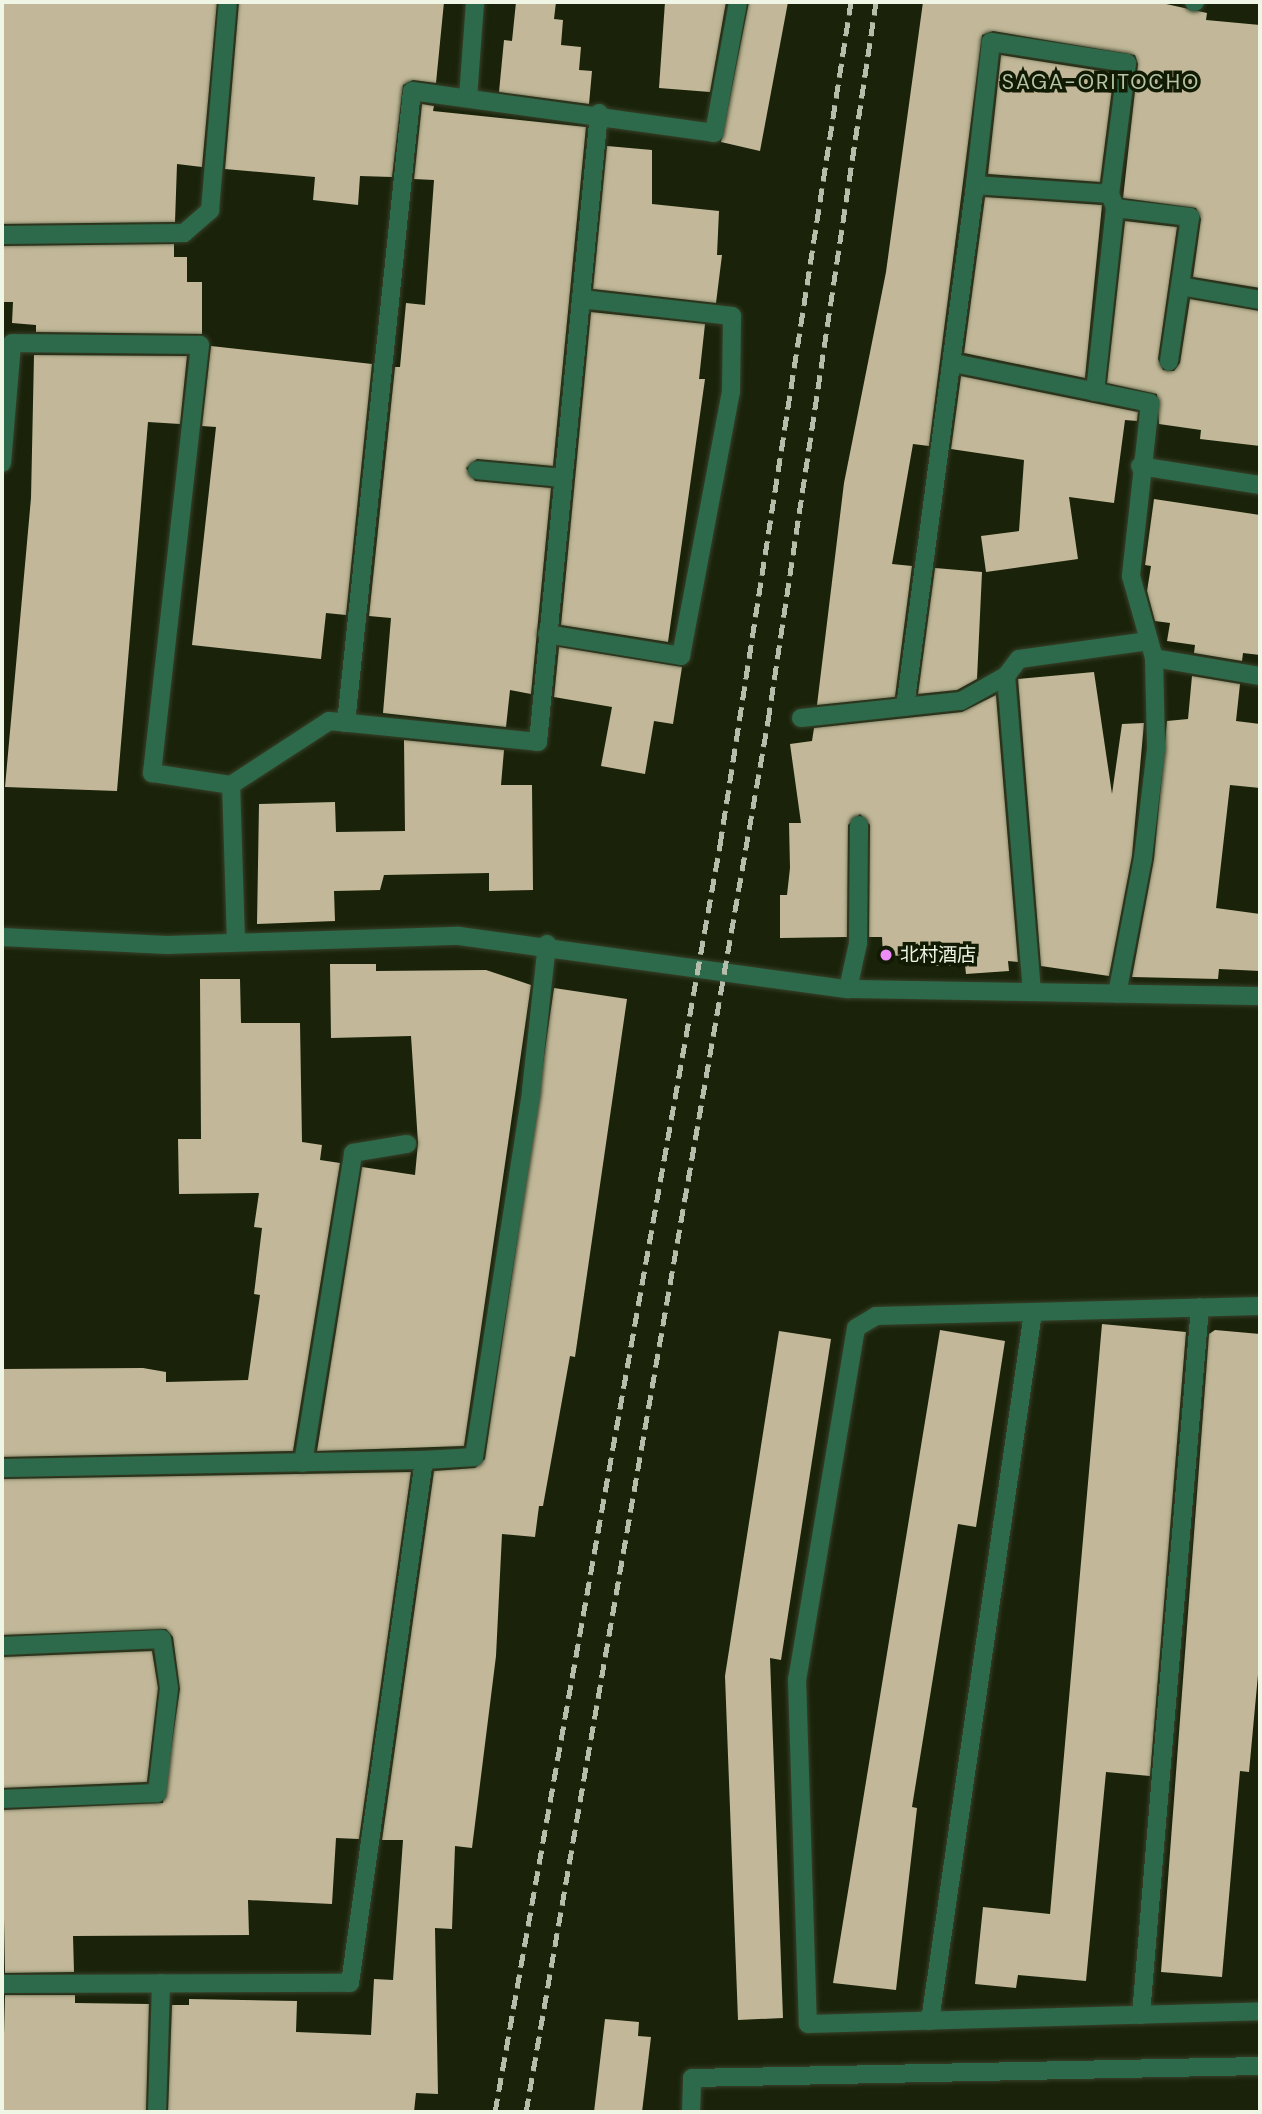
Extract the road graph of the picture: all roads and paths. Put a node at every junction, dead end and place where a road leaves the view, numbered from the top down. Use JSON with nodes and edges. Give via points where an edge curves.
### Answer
{"nodes":[{"id":1,"x":228,"y":2,"type":"edge"},
{"id":2,"x":475,"y":2,"type":"edge"},
{"id":3,"x":738,"y":2,"type":"edge"},
{"id":4,"x":468,"y":97,"type":"junction"},
{"id":5,"x":599,"y":113,"type":"junction"},
{"id":6,"x":975,"y":185,"type":"junction"},
{"id":7,"x":1113,"y":201,"type":"junction"},
{"id":8,"x":2,"y":235,"type":"edge"},
{"id":9,"x":1180,"y":286,"type":"junction"},
{"id":10,"x":580,"y":299,"type":"junction"},
{"id":11,"x":1260,"y":300,"type":"edge"},
{"id":12,"x":1169,"y":361,"type":"dead end"},
{"id":13,"x":954,"y":363,"type":"junction"},
{"id":14,"x":1095,"y":392,"type":"junction"},
{"id":15,"x":2,"y":463,"type":"edge"},
{"id":16,"x":1140,"y":466,"type":"junction"},
{"id":17,"x":477,"y":470,"type":"dead end"},
{"id":18,"x":563,"y":478,"type":"junction"},
{"id":19,"x":1260,"y":485,"type":"edge"},
{"id":20,"x":547,"y":634,"type":"junction"},
{"id":21,"x":1151,"y":650,"type":"junction"},
{"id":22,"x":1006,"y":676,"type":"junction"},
{"id":23,"x":1260,"y":676,"type":"edge"},
{"id":24,"x":905,"y":707,"type":"junction"},
{"id":25,"x":801,"y":718,"type":"dead end"},
{"id":26,"x":337,"y":722,"type":"junction"},
{"id":27,"x":231,"y":785,"type":"junction"},
{"id":28,"x":859,"y":825,"type":"dead end"},
{"id":29,"x":2,"y":937,"type":"edge"},
{"id":30,"x":236,"y":942,"type":"junction"},
{"id":31,"x":547,"y":944,"type":"junction"},
{"id":32,"x":848,"y":989,"type":"junction"},
{"id":33,"x":1032,"y":992,"type":"junction"},
{"id":34,"x":1117,"y":994,"type":"junction"},
{"id":35,"x":1260,"y":996,"type":"edge"},
{"id":36,"x":407,"y":1144,"type":"dead end"},
{"id":37,"x":1260,"y":1306,"type":"edge"},
{"id":38,"x":1200,"y":1307,"type":"junction"},
{"id":39,"x":1032,"y":1312,"type":"junction"},
{"id":40,"x":424,"y":1460,"type":"junction"},
{"id":41,"x":303,"y":1463,"type":"junction"},
{"id":42,"x":2,"y":1468,"type":"edge"},
{"id":43,"x":2,"y":1646,"type":"edge"},
{"id":44,"x":2,"y":1799,"type":"edge"},
{"id":45,"x":161,"y":1983,"type":"junction"},
{"id":46,"x":2,"y":1984,"type":"edge"},
{"id":47,"x":1260,"y":2011,"type":"edge"},
{"id":48,"x":1141,"y":2015,"type":"junction"},
{"id":49,"x":930,"y":2021,"type":"junction"},
{"id":50,"x":1260,"y":2066,"type":"edge"},
{"id":51,"x":157,"y":2112,"type":"edge"},
{"id":52,"x":691,"y":2112,"type":"edge"}],
"edges":[{"from":1,"to":8,"type":"street","via":[[210,210],[184,233]]},
{"from":2,"to":4,"type":"street"},
{"from":3,"to":5,"type":"street","via":[[714,133]]},
{"from":4,"to":5,"type":"street"},
{"from":4,"to":26,"type":"street","via":[[412,91]]},
{"from":5,"to":10,"type":"street"},
{"from":6,"to":7,"type":"street"},
{"from":6,"to":7,"type":"street","via":[[991,42],[1127,63]]},
{"from":6,"to":13,"type":"street"},
{"from":7,"to":9,"type":"street","via":[[1190,217]]},
{"from":7,"to":14,"type":"street"},
{"from":9,"to":11,"type":"street"},
{"from":9,"to":12,"type":"street"},
{"from":10,"to":18,"type":"street"},
{"from":10,"to":20,"type":"street","via":[[732,316],[731,391],[681,656]]},
{"from":13,"to":14,"type":"street"},
{"from":13,"to":24,"type":"street"},
{"from":14,"to":16,"type":"street","via":[[1150,403]]},
{"from":15,"to":27,"type":"street","via":[[12,342],[200,345],[152,773]]},
{"from":16,"to":19,"type":"street"},
{"from":16,"to":21,"type":"street","via":[[1130,576]]},
{"from":17,"to":18,"type":"street"},
{"from":18,"to":20,"type":"street"},
{"from":20,"to":26,"type":"street","via":[[537,743]]},
{"from":21,"to":22,"type":"street","via":[[1019,659]]},
{"from":21,"to":23,"type":"street"},
{"from":21,"to":34,"type":"street","via":[[1153,788]]},
{"from":22,"to":24,"type":"street","via":[[961,701]]},
{"from":22,"to":33,"type":"street"},
{"from":24,"to":25,"type":"street"},
{"from":26,"to":27,"type":"street"},
{"from":27,"to":30,"type":"street"},
{"from":28,"to":32,"type":"street","via":[[858,943]]},
{"from":29,"to":30,"type":"street","via":[[167,945]]},
{"from":30,"to":31,"type":"street","via":[[460,936]]},
{"from":31,"to":32,"type":"street"},
{"from":31,"to":40,"type":"street","via":[[531,1091],[474,1457]]},
{"from":32,"to":33,"type":"street"},
{"from":33,"to":34,"type":"street"},
{"from":34,"to":35,"type":"street"},
{"from":36,"to":41,"type":"street","via":[[353,1153]]},
{"from":37,"to":38,"type":"street"},
{"from":38,"to":39,"type":"street"},
{"from":38,"to":48,"type":"street"},
{"from":39,"to":49,"type":"street"},
{"from":39,"to":49,"type":"street","via":[[876,1316],[856,1328],[797,1679],[808,2024]]},
{"from":40,"to":41,"type":"street"},
{"from":40,"to":45,"type":"street","via":[[350,1983]]},
{"from":41,"to":42,"type":"street"},
{"from":43,"to":44,"type":"street","via":[[162,1639],[169,1688],[157,1793]]},
{"from":45,"to":46,"type":"street"},
{"from":45,"to":51,"type":"street"},
{"from":47,"to":48,"type":"street"},
{"from":48,"to":49,"type":"street"},
{"from":50,"to":52,"type":"street","via":[[692,2078]]}]}
